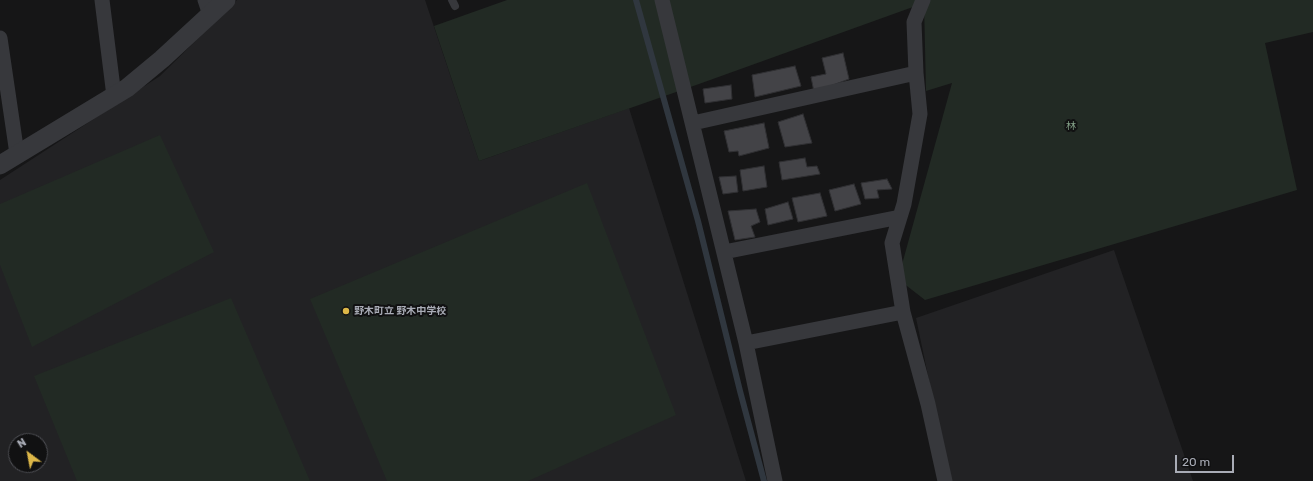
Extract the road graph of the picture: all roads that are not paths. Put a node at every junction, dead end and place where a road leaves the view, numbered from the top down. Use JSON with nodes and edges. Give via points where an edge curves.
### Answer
{"nodes":[{"id":1,"x":102,"y":0,"type":"edge"},
{"id":2,"x":226,"y":0,"type":"edge"},
{"id":3,"x":662,"y":0,"type":"edge"},
{"id":4,"x":923,"y":0,"type":"edge"},
{"id":5,"x":208,"y":8,"type":"edge"},
{"id":6,"x":0,"y":38,"type":"edge"},
{"id":7,"x":1,"y":53,"type":"edge"},
{"id":8,"x":916,"y":73,"type":"junction"},
{"id":9,"x":114,"y":96,"type":"junction"},
{"id":10,"x":692,"y":123,"type":"junction"},
{"id":11,"x":17,"y":154,"type":"junction"},
{"id":12,"x":0,"y":165,"type":"edge"},
{"id":13,"x":900,"y":218,"type":"junction"},
{"id":14,"x":724,"y":252,"type":"junction"},
{"id":15,"x":903,"y":312,"type":"junction"},
{"id":16,"x":746,"y":344,"type":"junction"},
{"id":17,"x":776,"y":481,"type":"edge"},
{"id":18,"x":944,"y":481,"type":"edge"}],
"edges":[{"from":1,"to":9,"type":"street"},
{"from":2,"to":5,"type":"street"},
{"from":3,"to":10,"type":"street"},
{"from":4,"to":8,"type":"street","via":[[914,22]]},
{"from":5,"to":9,"type":"street","via":[[162,60]]},
{"from":6,"to":7,"type":"street"},
{"from":7,"to":11,"type":"street"},
{"from":8,"to":10,"type":"street"},
{"from":8,"to":13,"type":"street","via":[[920,114]]},
{"from":9,"to":11,"type":"street"},
{"from":10,"to":14,"type":"street"},
{"from":11,"to":12,"type":"street"},
{"from":13,"to":14,"type":"street"},
{"from":13,"to":15,"type":"street","via":[[892,244]]},
{"from":14,"to":16,"type":"street"},
{"from":15,"to":16,"type":"street"},
{"from":15,"to":18,"type":"street","via":[[928,404]]},
{"from":16,"to":17,"type":"street"}]}
